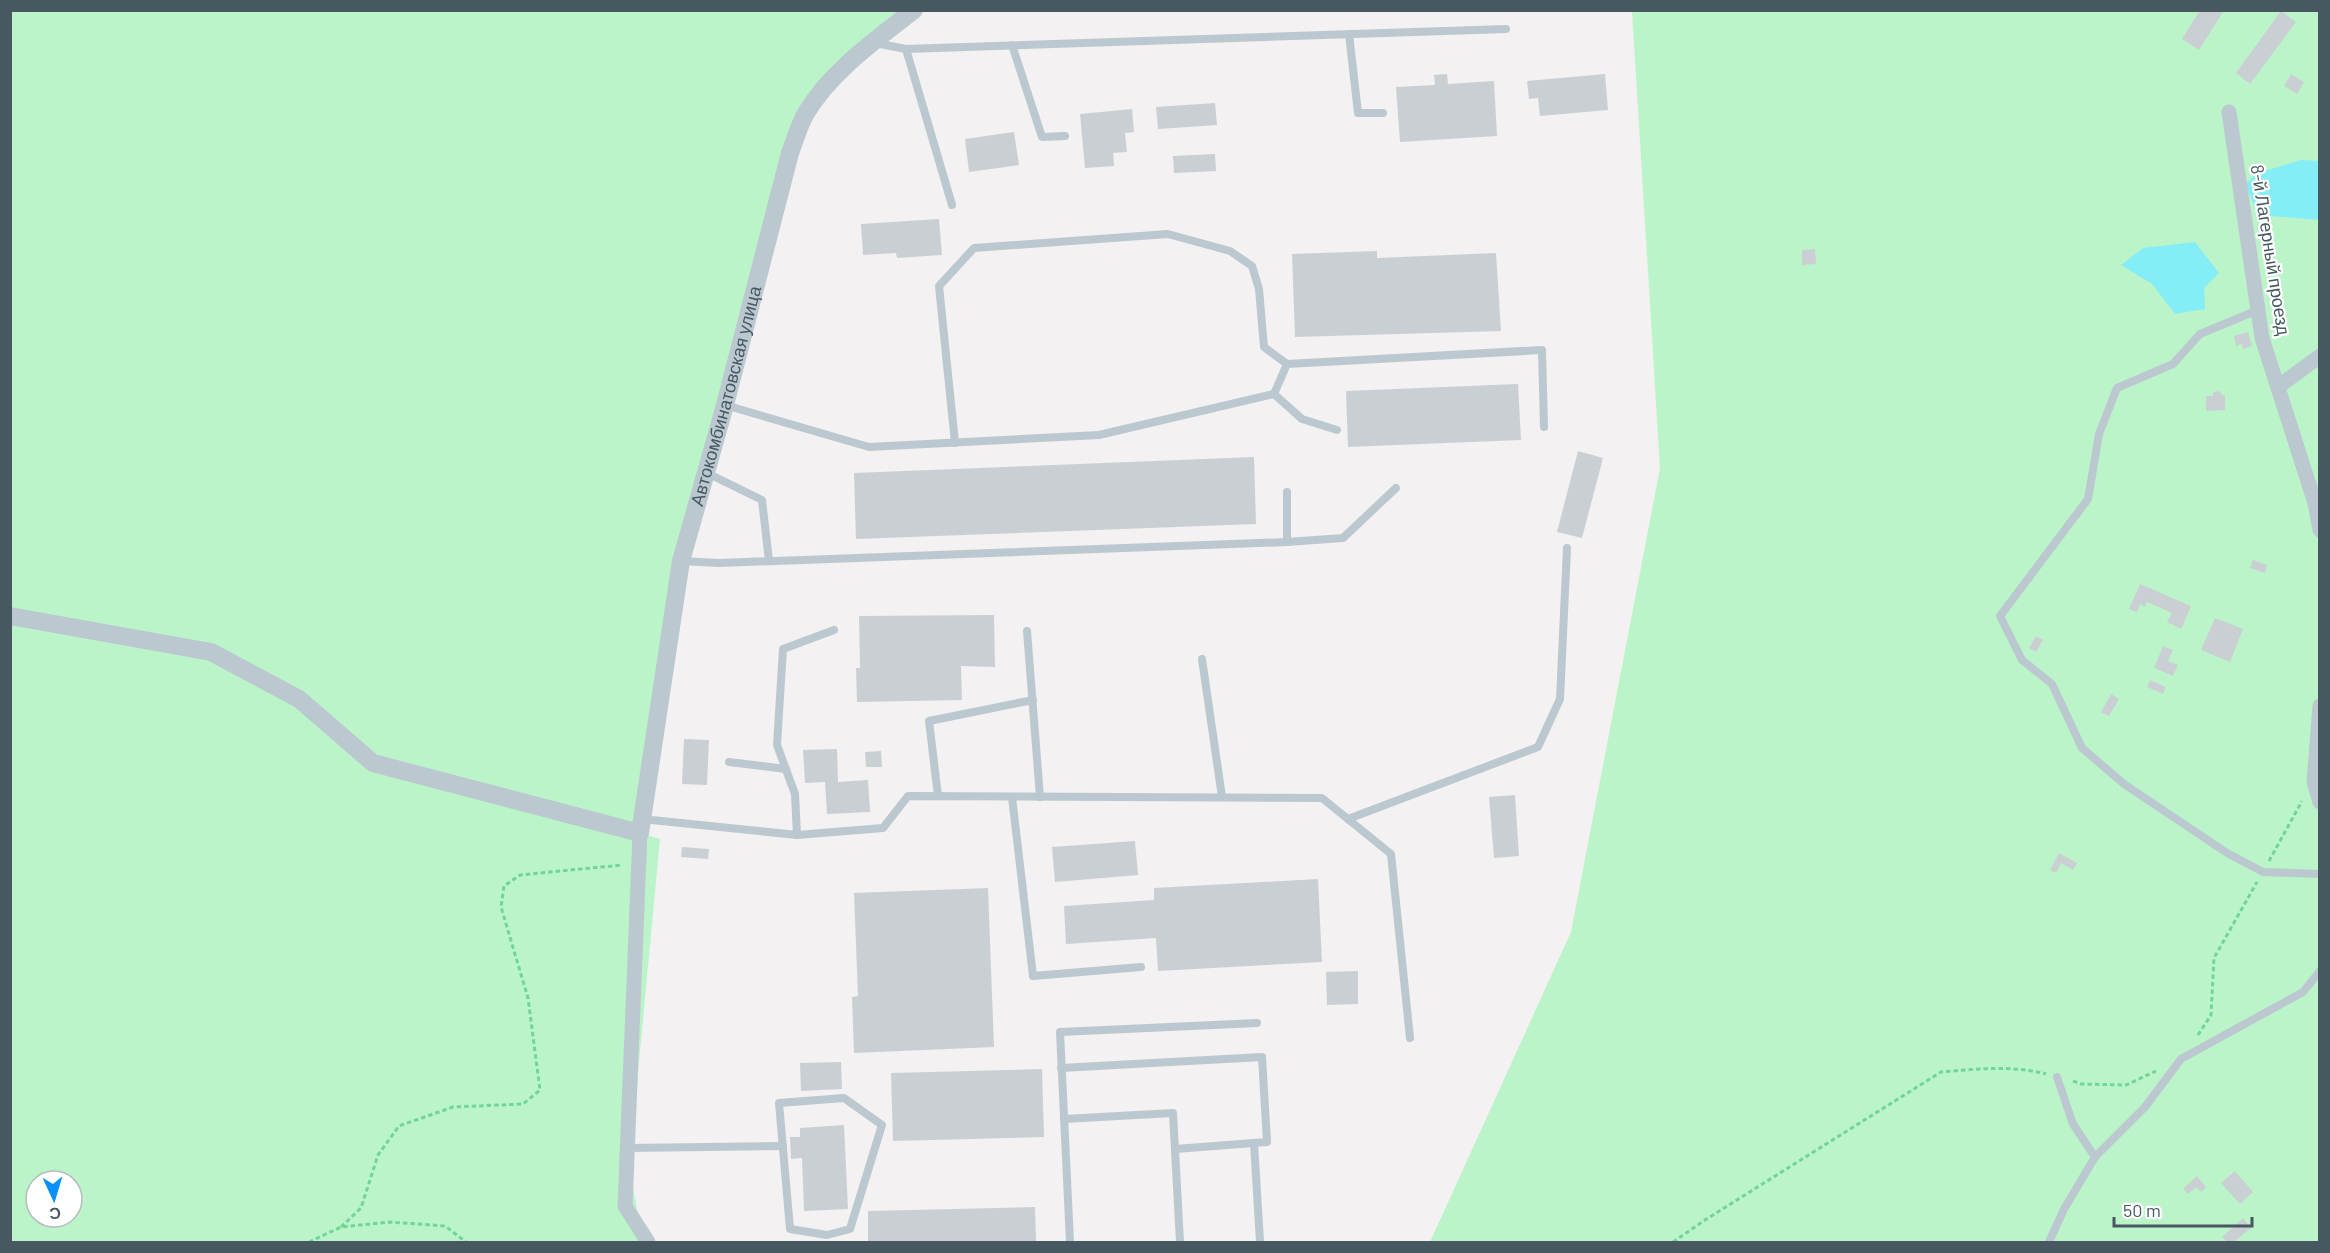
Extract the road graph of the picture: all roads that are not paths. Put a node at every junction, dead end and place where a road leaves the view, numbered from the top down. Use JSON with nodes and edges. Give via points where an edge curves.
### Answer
{"nodes":[{"id":1,"x":914,"y":10,"type":"edge"},
{"id":2,"x":1506,"y":29,"type":"dead end"},
{"id":3,"x":1349,"y":34,"type":"junction"},
{"id":4,"x":872,"y":43,"type":"junction"},
{"id":5,"x":1012,"y":45,"type":"junction"},
{"id":6,"x":906,"y":49,"type":"junction"},
{"id":7,"x":2229,"y":112,"type":"dead end"},
{"id":8,"x":1383,"y":113,"type":"dead end"},
{"id":9,"x":1065,"y":135,"type":"dead end"},
{"id":10,"x":952,"y":205,"type":"dead end"},
{"id":11,"x":2258,"y":310,"type":"junction"},
{"id":12,"x":2319,"y":356,"type":"edge"},
{"id":13,"x":1287,"y":364,"type":"junction"},
{"id":14,"x":2279,"y":386,"type":"junction"},
{"id":15,"x":1274,"y":394,"type":"junction"},
{"id":16,"x":725,"y":405,"type":"junction"},
{"id":17,"x":1544,"y":426,"type":"dead end"},
{"id":18,"x":1337,"y":430,"type":"dead end"},
{"id":19,"x":955,"y":443,"type":"junction"},
{"id":20,"x":706,"y":472,"type":"junction"},
{"id":21,"x":1396,"y":488,"type":"dead end"},
{"id":22,"x":1287,"y":492,"type":"dead end"},
{"id":23,"x":2319,"y":530,"type":"edge"},
{"id":24,"x":1287,"y":542,"type":"junction"},
{"id":25,"x":1567,"y":548,"type":"dead end"},
{"id":26,"x":681,"y":561,"type":"junction"},
{"id":27,"x":769,"y":561,"type":"junction"},
{"id":28,"x":10,"y":616,"type":"edge"},
{"id":29,"x":834,"y":630,"type":"dead end"},
{"id":30,"x":1028,"y":631,"type":"dead end"},
{"id":31,"x":1202,"y":659,"type":"dead end"},
{"id":32,"x":1033,"y":700,"type":"junction"},
{"id":33,"x":2319,"y":706,"type":"edge"},
{"id":34,"x":729,"y":762,"type":"dead end"},
{"id":35,"x":786,"y":769,"type":"junction"},
{"id":36,"x":938,"y":796,"type":"junction"},
{"id":37,"x":1012,"y":797,"type":"junction"},
{"id":38,"x":1040,"y":797,"type":"junction"},
{"id":39,"x":1222,"y":797,"type":"junction"},
{"id":40,"x":2319,"y":802,"type":"edge"},
{"id":41,"x":1348,"y":819,"type":"junction"},
{"id":42,"x":641,"y":826,"type":"junction"},
{"id":43,"x":797,"y":835,"type":"junction"},
{"id":44,"x":2319,"y":873,"type":"edge"},
{"id":45,"x":1141,"y":967,"type":"dead end"},
{"id":46,"x":2319,"y":971,"type":"edge"},
{"id":47,"x":1257,"y":1023,"type":"dead end"},
{"id":48,"x":1410,"y":1038,"type":"dead end"},
{"id":49,"x":1061,"y":1068,"type":"junction"},
{"id":50,"x":2057,"y":1077,"type":"road end"},
{"id":51,"x":1064,"y":1119,"type":"junction"},
{"id":52,"x":1254,"y":1143,"type":"junction"},
{"id":53,"x":783,"y":1146,"type":"junction"},
{"id":54,"x":627,"y":1148,"type":"junction"},
{"id":55,"x":1175,"y":1149,"type":"junction"},
{"id":56,"x":2095,"y":1157,"type":"junction"},
{"id":57,"x":828,"y":1239,"type":"edge"},
{"id":58,"x":648,"y":1242,"type":"edge"},
{"id":59,"x":1070,"y":1242,"type":"edge"},
{"id":60,"x":1180,"y":1242,"type":"edge"},
{"id":61,"x":1260,"y":1242,"type":"edge"},
{"id":62,"x":2049,"y":1242,"type":"edge"}],
"edges":[{"from":1,"to":4,"type":"street","name":"Автокомбинатовская улица"},
{"from":2,"to":3,"type":"lane"},
{"from":3,"to":5,"type":"lane"},
{"from":3,"to":8,"type":"lane","via":[[1358,113]]},
{"from":4,"to":6,"type":"lane"},
{"from":4,"to":16,"type":"street","name":"Автокомбинатовская улица","via":[[832,80],[805,114],[790,153]]},
{"from":5,"to":6,"type":"lane"},
{"from":5,"to":9,"type":"lane","via":[[1042,137]]},
{"from":6,"to":10,"type":"lane"},
{"from":7,"to":11,"type":"street","name":"8-й Лагерный проезд"},
{"from":11,"to":14,"type":"street","name":"8-й Лагерный проезд","via":[[2262,338]]},
{"from":11,"to":44,"type":"lane","via":[[2200,334],[2174,364],[2117,388],[2100,434],[2088,499],[2000,616],[2022,660],[2052,684],[2082,748],[2124,784],[2227,853],[2263,872]]},
{"from":12,"to":14,"type":"street"},
{"from":13,"to":15,"type":"lane"},
{"from":13,"to":17,"type":"lane","via":[[1542,350]]},
{"from":13,"to":19,"type":"lane","via":[[1264,347],[1259,289],[1252,266],[1230,251],[1168,234],[974,248],[939,286]]},
{"from":14,"to":23,"type":"street","name":"8-й Лагерный проезд","via":[[2315,503]]},
{"from":15,"to":18,"type":"lane","via":[[1302,419]]},
{"from":15,"to":19,"type":"lane","via":[[1099,435]]},
{"from":16,"to":19,"type":"lane","via":[[869,447]]},
{"from":16,"to":20,"type":"street","name":"Автокомбинатовская улица"},
{"from":20,"to":26,"type":"street","name":"Автокомбинатовская улица"},
{"from":20,"to":27,"type":"lane","via":[[762,500]]},
{"from":21,"to":24,"type":"lane","via":[[1343,538]]},
{"from":22,"to":24,"type":"lane"},
{"from":24,"to":27,"type":"lane"},
{"from":25,"to":41,"type":"lane","via":[[1560,699],[1538,747]]},
{"from":26,"to":27,"type":"lane"},
{"from":26,"to":42,"type":"street","name":"Автокомбинатовская улица"},
{"from":28,"to":42,"type":"street","via":[[211,652],[299,699],[373,763]]},
{"from":29,"to":35,"type":"lane","via":[[783,649],[777,746]]},
{"from":30,"to":32,"type":"lane"},
{"from":31,"to":39,"type":"lane"},
{"from":32,"to":36,"type":"lane","via":[[930,721]]},
{"from":32,"to":38,"type":"lane"},
{"from":33,"to":40,"type":"street","via":[[2314,782]]},
{"from":34,"to":35,"type":"lane"},
{"from":35,"to":43,"type":"lane","via":[[795,794]]},
{"from":36,"to":37,"type":"lane"},
{"from":36,"to":43,"type":"lane","via":[[908,796],[883,828]]},
{"from":37,"to":38,"type":"lane"},
{"from":37,"to":45,"type":"lane","via":[[1033,976]]},
{"from":38,"to":39,"type":"lane"},
{"from":39,"to":41,"type":"lane","via":[[1322,798]]},
{"from":41,"to":48,"type":"lane","via":[[1391,854]]},
{"from":42,"to":43,"type":"lane"},
{"from":42,"to":54,"type":"street"},
{"from":46,"to":56,"type":"lane","via":[[2303,992],[2181,1059],[2145,1107]]},
{"from":47,"to":49,"type":"lane","via":[[1060,1032]]},
{"from":49,"to":51,"type":"lane"},
{"from":49,"to":52,"type":"lane","via":[[1262,1057],[1267,1142]]},
{"from":50,"to":56,"type":"lane","via":[[2073,1124]]},
{"from":51,"to":55,"type":"lane","via":[[1173,1113]]},
{"from":51,"to":59,"type":"lane"},
{"from":52,"to":55,"type":"lane"},
{"from":52,"to":61,"type":"lane"},
{"from":53,"to":54,"type":"lane"},
{"from":53,"to":57,"type":"lane","via":[[790,1229]]},
{"from":53,"to":57,"type":"lane","via":[[779,1103],[844,1098],[882,1125],[850,1229]]},
{"from":54,"to":58,"type":"street","via":[[625,1206]]},
{"from":55,"to":60,"type":"lane"},
{"from":56,"to":62,"type":"lane"}]}
